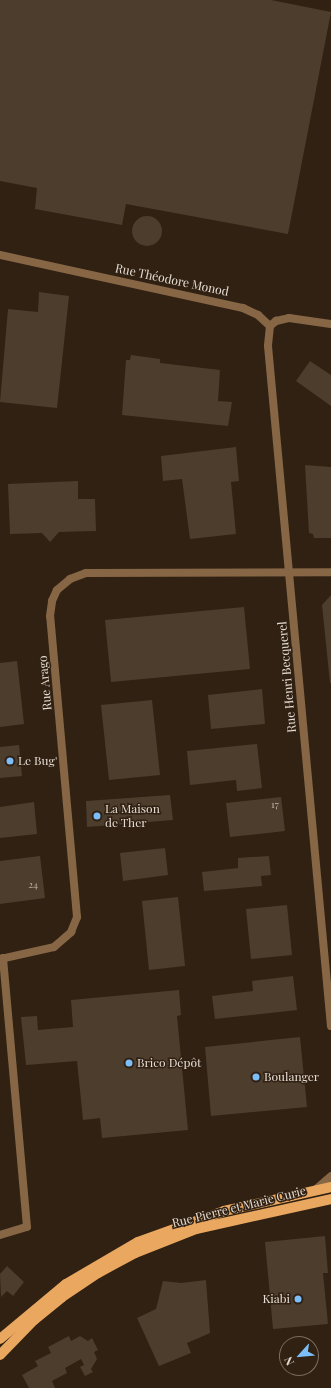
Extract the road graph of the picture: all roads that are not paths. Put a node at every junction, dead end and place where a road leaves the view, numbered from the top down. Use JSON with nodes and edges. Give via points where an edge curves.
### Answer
{"nodes":[{"id":1,"x":0,"y":255,"type":"edge"},
{"id":2,"x":331,"y":324,"type":"edge"},
{"id":3,"x":270,"y":326,"type":"junction"},
{"id":4,"x":289,"y":572,"type":"junction"},
{"id":5,"x":331,"y":572,"type":"edge"},
{"id":6,"x":1,"y":959,"type":"edge"},
{"id":7,"x":331,"y":1026,"type":"edge"},
{"id":8,"x":331,"y":1176,"type":"edge"},
{"id":9,"x":331,"y":1187,"type":"edge"},
{"id":10,"x":314,"y":1191,"type":"junction"},
{"id":11,"x":331,"y":1199,"type":"edge"},
{"id":12,"x":0,"y":1235,"type":"edge"},
{"id":13,"x":0,"y":1339,"type":"edge"},
{"id":14,"x":0,"y":1355,"type":"edge"}],
"edges":[{"from":1,"to":3,"type":"street","name":"Rue Théodore Monod","via":[[243,308],[258,315]]},
{"from":2,"to":3,"type":"street","via":[[289,318],[276,321]]},
{"from":3,"to":4,"type":"street","name":"Rue Henri Becquerel","via":[[268,346]]},
{"from":4,"to":5,"type":"street","name":"Rue Arago"},
{"from":4,"to":6,"type":"street","name":"Rue Arago","via":[[86,573],[70,579],[57,590],[50,616],[77,917],[71,932],[54,947]]},
{"from":4,"to":7,"type":"street","name":"Rue Henri Becquerel"},
{"from":6,"to":12,"type":"street","via":[[27,1227]]},
{"from":8,"to":10,"type":"street"},
{"from":9,"to":10,"type":"main road","name":"Rue Pierre et Marie Curie"},
{"from":10,"to":13,"type":"main road","name":"Rue Pierre et Marie Curie","via":[[218,1213],[124,1248],[66,1284]]},
{"from":11,"to":14,"type":"main road","name":"Rue Pierre et Marie Curie","via":[[196,1229],[135,1253],[62,1297],[34,1320]]}]}
